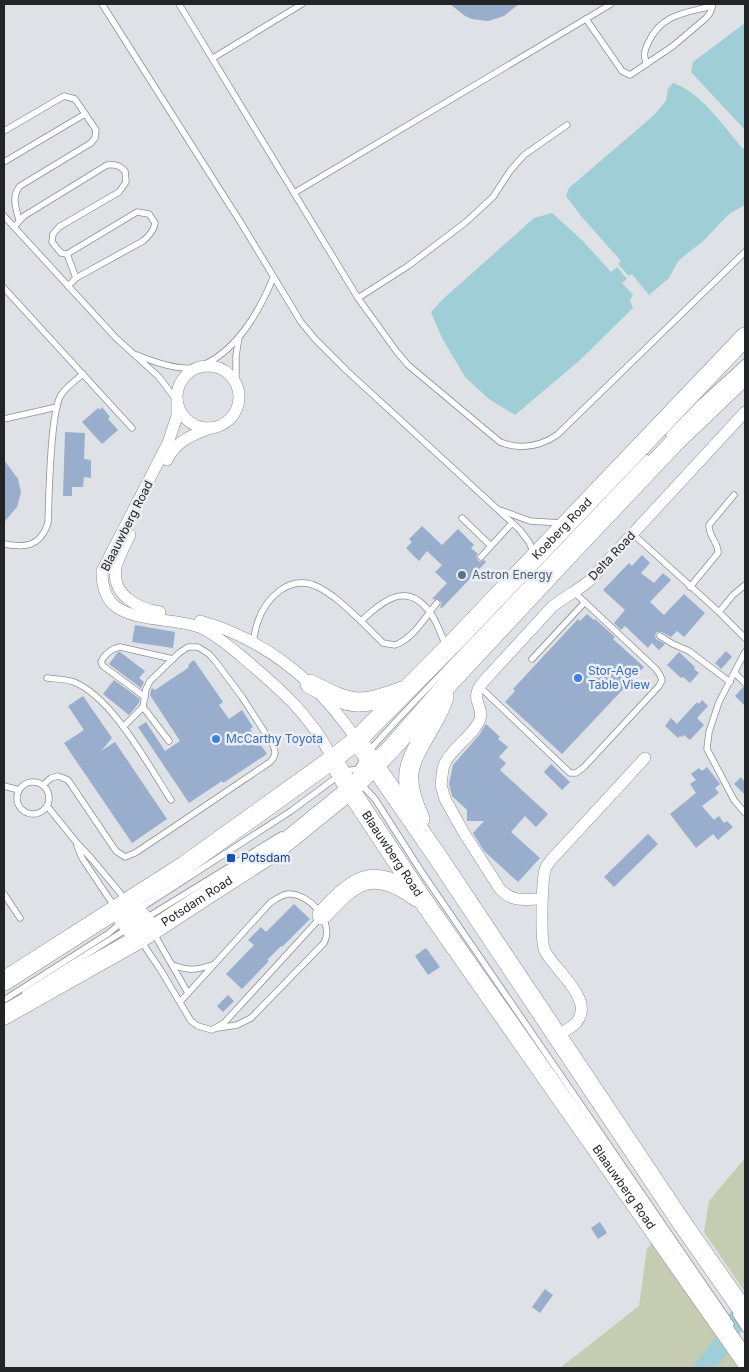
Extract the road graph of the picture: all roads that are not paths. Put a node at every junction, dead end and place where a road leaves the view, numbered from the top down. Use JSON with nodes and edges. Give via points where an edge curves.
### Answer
{"nodes":[{"id":1,"x":102,"y":4,"type":"edge"},
{"id":2,"x":179,"y":4,"type":"edge"},
{"id":3,"x":302,"y":4,"type":"edge"},
{"id":4,"x":611,"y":4,"type":"edge"},
{"id":5,"x":713,"y":5,"type":"edge"},
{"id":6,"x":586,"y":19,"type":"junction"},
{"id":7,"x":213,"y":58,"type":"junction"},
{"id":8,"x":647,"y":64,"type":"junction"},
{"id":9,"x":85,"y":114,"type":"junction"},
{"id":10,"x":566,"y":125,"type":"dead end"},
{"id":11,"x":4,"y":131,"type":"edge"},
{"id":12,"x":4,"y":162,"type":"edge"},
{"id":13,"x":294,"y":193,"type":"junction"},
{"id":14,"x":4,"y":216,"type":"edge"},
{"id":15,"x":19,"y":220,"type":"junction"},
{"id":16,"x":14,"y":227,"type":"junction"},
{"id":17,"x":745,"y":252,"type":"edge"},
{"id":18,"x":67,"y":254,"type":"junction"},
{"id":19,"x":76,"y":278,"type":"junction"},
{"id":20,"x":273,"y":278,"type":"junction"},
{"id":21,"x":68,"y":286,"type":"junction"},
{"id":22,"x":4,"y":288,"type":"edge"},
{"id":23,"x":358,"y":298,"type":"junction"},
{"id":24,"x":239,"y":337,"type":"junction"},
{"id":25,"x":745,"y":337,"type":"edge"},
{"id":26,"x":135,"y":354,"type":"junction"},
{"id":27,"x":745,"y":362,"type":"edge"},
{"id":28,"x":200,"y":366,"type":"junction"},
{"id":29,"x":83,"y":374,"type":"junction"},
{"id":30,"x":745,"y":375,"type":"edge"},
{"id":31,"x":236,"y":383,"type":"junction"},
{"id":32,"x":177,"y":401,"type":"junction"},
{"id":33,"x":57,"y":406,"type":"junction"},
{"id":34,"x":745,"y":412,"type":"edge"},
{"id":35,"x":4,"y":418,"type":"edge"},
{"id":36,"x":132,"y":428,"type":"dead end"},
{"id":37,"x":210,"y":428,"type":"junction"},
{"id":38,"x":667,"y":438,"type":"dead end"},
{"id":39,"x":654,"y":451,"type":"dead end"},
{"id":40,"x":734,"y":495,"type":"dead end"},
{"id":41,"x":496,"y":508,"type":"junction"},
{"id":42,"x":462,"y":518,"type":"dead end"},
{"id":43,"x":512,"y":523,"type":"junction"},
{"id":44,"x":567,"y":523,"type":"junction"},
{"id":45,"x":633,"y":534,"type":"junction"},
{"id":46,"x":4,"y":544,"type":"edge"},
{"id":47,"x":491,"y":546,"type":"junction"},
{"id":48,"x":481,"y":557,"type":"dead end"},
{"id":49,"x":534,"y":557,"type":"junction"},
{"id":50,"x":745,"y":585,"type":"edge"},
{"id":51,"x":690,"y":587,"type":"junction"},
{"id":52,"x":121,"y":592,"type":"junction"},
{"id":53,"x":574,"y":592,"type":"junction"},
{"id":54,"x":109,"y":600,"type":"junction"},
{"id":55,"x":585,"y":602,"type":"junction"},
{"id":56,"x":437,"y":603,"type":"dead end"},
{"id":57,"x":430,"y":612,"type":"junction"},
{"id":58,"x":719,"y":612,"type":"junction"},
{"id":59,"x":361,"y":621,"type":"junction"},
{"id":60,"x":660,"y":636,"type":"dead end"},
{"id":61,"x":745,"y":638,"type":"edge"},
{"id":62,"x":253,"y":643,"type":"junction"},
{"id":63,"x":447,"y":648,"type":"junction"},
{"id":64,"x":745,"y":652,"type":"edge"},
{"id":65,"x":173,"y":659,"type":"junction"},
{"id":66,"x":532,"y":659,"type":"dead end"},
{"id":67,"x":735,"y":673,"type":"junction"},
{"id":68,"x":47,"y":678,"type":"dead end"},
{"id":69,"x":730,"y":682,"type":"junction"},
{"id":70,"x":745,"y":683,"type":"edge"},
{"id":71,"x":310,"y":684,"type":"junction"},
{"id":72,"x":447,"y":684,"type":"junction"},
{"id":73,"x":480,"y":687,"type":"junction"},
{"id":74,"x":406,"y":690,"type":"junction"},
{"id":75,"x":145,"y":697,"type":"junction"},
{"id":76,"x":143,"y":707,"type":"junction"},
{"id":77,"x":123,"y":727,"type":"junction"},
{"id":78,"x":169,"y":741,"type":"dead end"},
{"id":79,"x":645,"y":758,"type":"dead end"},
{"id":80,"x":356,"y":771,"type":"junction"},
{"id":81,"x":43,"y":785,"type":"junction"},
{"id":82,"x":4,"y":786,"type":"edge"},
{"id":83,"x":19,"y":790,"type":"junction"},
{"id":84,"x":171,"y":800,"type":"dead end"},
{"id":85,"x":47,"y":806,"type":"junction"},
{"id":86,"x":313,"y":811,"type":"dead end"},
{"id":87,"x":745,"y":813,"type":"edge"},
{"id":88,"x":285,"y":832,"type":"dead end"},
{"id":89,"x":77,"y":844,"type":"junction"},
{"id":90,"x":437,"y":856,"type":"junction"},
{"id":91,"x":4,"y":894,"type":"edge"},
{"id":92,"x":542,"y":899,"type":"junction"},
{"id":93,"x":424,"y":902,"type":"junction"},
{"id":94,"x":322,"y":915,"type":"junction"},
{"id":95,"x":20,"y":918,"type":"dead end"},
{"id":96,"x":134,"y":920,"type":"junction"},
{"id":97,"x":173,"y":965,"type":"junction"},
{"id":98,"x":212,"y":965,"type":"junction"},
{"id":99,"x":4,"y":981,"type":"edge"},
{"id":100,"x":188,"y":993,"type":"junction"},
{"id":101,"x":4,"y":1000,"type":"edge"},
{"id":102,"x":180,"y":1002,"type":"junction"},
{"id":103,"x":4,"y":1006,"type":"edge"},
{"id":104,"x":4,"y":1015,"type":"edge"},
{"id":105,"x":218,"y":1028,"type":"junction"},
{"id":106,"x":556,"y":1036,"type":"junction"},
{"id":107,"x":670,"y":1231,"type":"junction"},
{"id":108,"x":740,"y":1313,"type":"edge"},
{"id":109,"x":734,"y":1329,"type":"dead end"},
{"id":110,"x":745,"y":1329,"type":"edge"},
{"id":111,"x":745,"y":1360,"type":"edge"}],
"edges":[{"from":1,"to":20,"type":"lane"},
{"from":2,"to":7,"type":"lane"},
{"from":3,"to":7,"type":"lane"},
{"from":4,"to":6,"type":"lane"},
{"from":5,"to":8,"type":"lane","via":[[706,18]]},
{"from":5,"to":8,"type":"lane","via":[[663,22],[652,34],[644,52]]},
{"from":6,"to":8,"type":"lane","via":[[622,71],[630,75]]},
{"from":6,"to":13,"type":"lane"},
{"from":7,"to":13,"type":"lane"},
{"from":9,"to":11,"type":"lane","via":[[75,99],[64,96]]},
{"from":9,"to":12,"type":"lane"},
{"from":9,"to":15,"type":"lane","via":[[96,130],[95,138],[20,186],[14,198]]},
{"from":10,"to":23,"type":"lane","via":[[524,156],[493,197],[466,222]]},
{"from":13,"to":23,"type":"lane"},
{"from":14,"to":16,"type":"lane"},
{"from":15,"to":16,"type":"lane"},
{"from":15,"to":18,"type":"lane","via":[[107,165],[121,166],[126,182],[119,192],[53,234],[54,246]]},
{"from":16,"to":21,"type":"lane"},
{"from":17,"to":23,"type":"lane","via":[[557,435],[532,446],[510,446],[500,442],[408,365]]},
{"from":18,"to":19,"type":"lane"},
{"from":18,"to":19,"type":"lane","via":[[137,212],[149,214],[155,223],[143,240]]},
{"from":19,"to":21,"type":"lane"},
{"from":20,"to":24,"type":"lane","via":[[260,306]]},
{"from":20,"to":41,"type":"lane","via":[[301,322],[320,344]]},
{"from":21,"to":26,"type":"lane"},
{"from":22,"to":29,"type":"lane"},
{"from":24,"to":28,"type":"lane"},
{"from":24,"to":31,"type":"lane"},
{"from":25,"to":44,"type":"main road","name":"Koeberg Road"},
{"from":26,"to":28,"type":"lane","via":[[164,365]]},
{"from":26,"to":32,"type":"lane","via":[[165,383]]},
{"from":27,"to":38,"type":"lane"},
{"from":28,"to":31,"type":"street","via":[[221,368]]},
{"from":28,"to":32,"type":"street","via":[[191,370],[179,383]]},
{"from":29,"to":33,"type":"lane","via":[[60,396]]},
{"from":29,"to":36,"type":"lane"},
{"from":30,"to":72,"type":"main road","name":"Koeberg Road","via":[[676,441]]},
{"from":31,"to":37,"type":"street","via":[[239,396],[236,409],[223,424]]},
{"from":32,"to":37,"type":"street","via":[[188,421]]},
{"from":32,"to":54,"type":"street","name":"Blaauwberg Road","via":[[177,416],[168,444],[102,572],[102,585]]},
{"from":33,"to":35,"type":"lane"},
{"from":33,"to":46,"type":"lane","via":[[45,531],[26,547]]},
{"from":34,"to":45,"type":"street","name":"Delta Road"},
{"from":37,"to":52,"type":"street","name":"Blaauwberg Road","via":[[187,438],[169,455],[120,556],[116,578]]},
{"from":39,"to":80,"type":"lane","via":[[434,680]]},
{"from":40,"to":51,"type":"lane","via":[[709,525],[718,553]]},
{"from":41,"to":43,"type":"lane"},
{"from":41,"to":44,"type":"lane","via":[[530,521]]},
{"from":42,"to":47,"type":"lane"},
{"from":43,"to":47,"type":"lane"},
{"from":43,"to":49,"type":"lane","via":[[525,536]]},
{"from":44,"to":49,"type":"main road","name":"Koeberg Road"},
{"from":45,"to":51,"type":"lane"},
{"from":45,"to":53,"type":"street","name":"Delta Road","via":[[590,580]]},
{"from":47,"to":48,"type":"lane"},
{"from":49,"to":63,"type":"main road","name":"Koeberg Road"},
{"from":50,"to":58,"type":"lane"},
{"from":51,"to":58,"type":"lane"},
{"from":52,"to":54,"type":"street"},
{"from":52,"to":62,"type":"street","name":"Blaauwberg Road","via":[[137,606],[229,630]]},
{"from":53,"to":55,"type":"lane"},
{"from":53,"to":73,"type":"street","name":"Delta Road","via":[[551,608]]},
{"from":54,"to":80,"type":"street","name":"Blaauwberg Road","via":[[136,615],[188,624],[209,632],[291,699],[324,741]]},
{"from":55,"to":66,"type":"lane"},
{"from":55,"to":73,"type":"lane","via":[[656,669],[662,680],[584,767],[570,773]]},
{"from":56,"to":57,"type":"lane"},
{"from":57,"to":59,"type":"lane","via":[[417,600],[402,595],[381,604]]},
{"from":57,"to":59,"type":"lane","via":[[408,638],[395,645],[383,643]]},
{"from":57,"to":63,"type":"lane"},
{"from":58,"to":61,"type":"lane"},
{"from":59,"to":62,"type":"lane","via":[[316,585],[292,583],[267,604],[257,624]]},
{"from":60,"to":69,"type":"lane","via":[[689,651]]},
{"from":62,"to":71,"type":"street","name":"Blaauwberg Road"},
{"from":63,"to":74,"type":"main road","name":"Koeberg Road"},
{"from":64,"to":67,"type":"lane"},
{"from":65,"to":75,"type":"lane","via":[[150,681]]},
{"from":65,"to":75,"type":"lane","via":[[120,647],[102,659],[103,666]]},
{"from":65,"to":81,"type":"lane","via":[[188,647],[198,647],[209,654],[273,745],[276,751],[270,762],[126,857],[116,851],[65,778],[54,776]]},
{"from":67,"to":69,"type":"lane"},
{"from":67,"to":70,"type":"lane"},
{"from":68,"to":77,"type":"lane","via":[[72,682],[88,690]]},
{"from":69,"to":87,"type":"lane","via":[[719,702],[707,749],[734,800]]},
{"from":71,"to":74,"type":"main road","via":[[354,702],[371,702]]},
{"from":71,"to":80,"type":"street","name":"Blaauwberg Road","via":[[331,706]]},
{"from":72,"to":80,"type":"main road","name":"Koeberg Road"},
{"from":72,"to":90,"type":"main road","via":[[438,712],[414,753],[408,777],[412,801]]},
{"from":73,"to":92,"type":"street","via":[[476,697],[481,716],[478,724],[446,761],[442,792],[464,833],[506,896]]},
{"from":74,"to":80,"type":"main road","name":"Koeberg Road"},
{"from":75,"to":76,"type":"lane"},
{"from":76,"to":77,"type":"lane"},
{"from":76,"to":78,"type":"lane"},
{"from":77,"to":84,"type":"lane"},
{"from":79,"to":92,"type":"street","via":[[551,860],[544,872]]},
{"from":80,"to":86,"type":"lane"},
{"from":80,"to":90,"type":"main road","name":"Blaauwberg Road"},
{"from":80,"to":93,"type":"main road","name":"Blaauwberg Road"},
{"from":80,"to":96,"type":"main road","name":"Potsdam Road","via":[[184,866]]},
{"from":80,"to":96,"type":"main road","name":"Potsdam Road","via":[[275,851]]},
{"from":80,"to":107,"type":"lane","via":[[432,887]]},
{"from":81,"to":83,"type":"lane","via":[[26,783]]},
{"from":81,"to":85,"type":"lane","via":[[49,796]]},
{"from":82,"to":83,"type":"lane"},
{"from":83,"to":85,"type":"lane","via":[[18,804],[25,812],[35,814]]},
{"from":85,"to":89,"type":"lane"},
{"from":88,"to":96,"type":"lane"},
{"from":89,"to":96,"type":"lane","via":[[92,858]]},
{"from":89,"to":96,"type":"lane","via":[[104,893]]},
{"from":90,"to":106,"type":"main road","name":"Blaauwberg Road"},
{"from":91,"to":95,"type":"lane"},
{"from":92,"to":106,"type":"street","via":[[543,947],[578,994],[582,1008],[575,1023]]},
{"from":93,"to":94,"type":"main road","via":[[394,882],[369,879],[349,888]]},
{"from":93,"to":107,"type":"main road","name":"Blaauwberg Road"},
{"from":94,"to":98,"type":"lane","via":[[295,895],[280,896]]},
{"from":94,"to":105,"type":"lane"},
{"from":94,"to":105,"type":"lane","via":[[327,936],[315,953],[251,1018],[237,1025]]},
{"from":96,"to":97,"type":"lane"},
{"from":96,"to":99,"type":"main road","name":"Potsdam Road"},
{"from":96,"to":101,"type":"lane"},
{"from":96,"to":102,"type":"lane"},
{"from":96,"to":103,"type":"lane"},
{"from":96,"to":104,"type":"main road","name":"Potsdam Road"},
{"from":97,"to":98,"type":"lane","via":[[193,970]]},
{"from":97,"to":100,"type":"lane"},
{"from":98,"to":100,"type":"lane"},
{"from":100,"to":102,"type":"lane"},
{"from":102,"to":105,"type":"lane","via":[[186,1015],[198,1026],[212,1030]]},
{"from":106,"to":107,"type":"main road","name":"Blaauwberg Road"},
{"from":107,"to":108,"type":"main road","name":"Blaauwberg Road"},
{"from":107,"to":109,"type":"lane"},
{"from":107,"to":111,"type":"main road","name":"Blaauwberg Road"},
{"from":108,"to":110,"type":"lane"}]}
